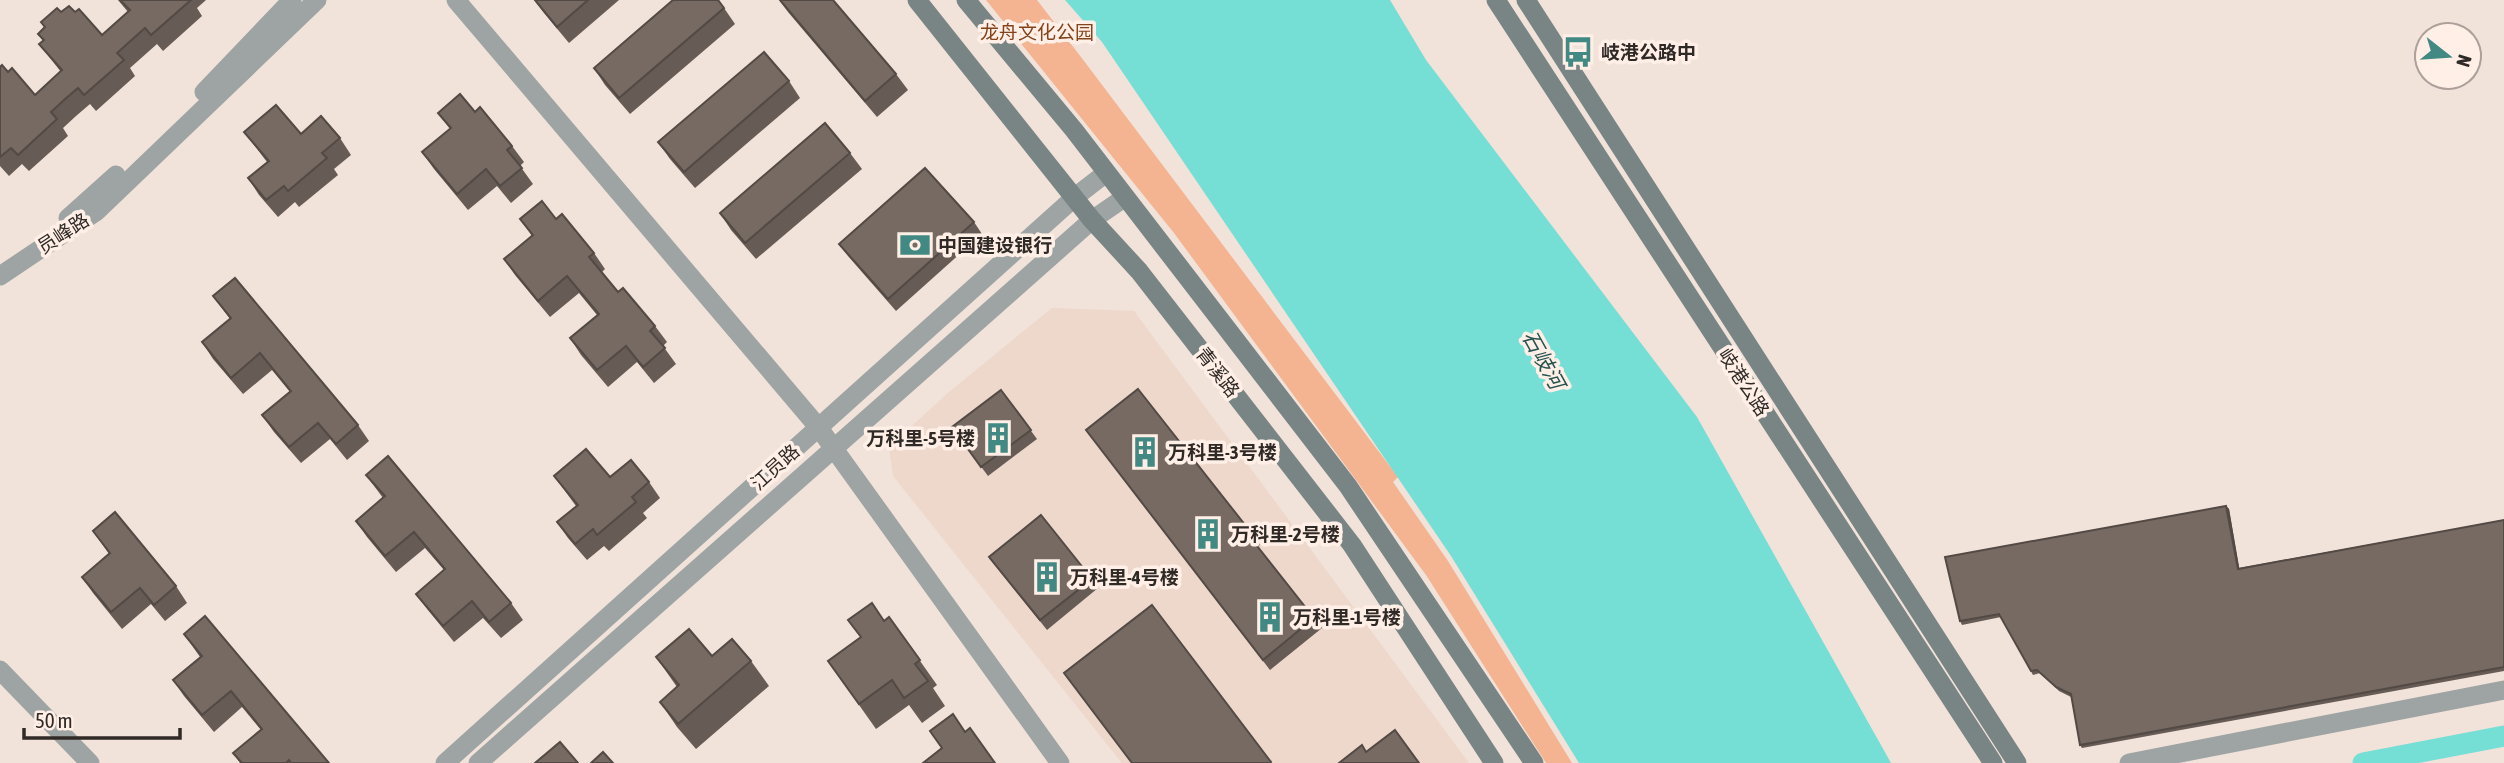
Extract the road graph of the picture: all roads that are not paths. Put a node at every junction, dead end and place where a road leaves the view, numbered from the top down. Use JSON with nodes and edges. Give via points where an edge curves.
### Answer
{"nodes":[{"id":1,"x":292,"y":0,"type":"edge"},
{"id":2,"x":317,"y":0,"type":"edge"},
{"id":3,"x":456,"y":0,"type":"edge"},
{"id":4,"x":917,"y":0,"type":"edge"},
{"id":5,"x":966,"y":0,"type":"edge"},
{"id":6,"x":1496,"y":0,"type":"edge"},
{"id":7,"x":1525,"y":0,"type":"edge"},
{"id":8,"x":1106,"y":173,"type":"junction"},
{"id":9,"x":1075,"y":197,"type":"junction"},
{"id":10,"x":1124,"y":198,"type":"junction"},
{"id":11,"x":1092,"y":220,"type":"junction"},
{"id":12,"x":20,"y":261,"type":"junction"},
{"id":13,"x":0,"y":276,"type":"edge"},
{"id":14,"x":819,"y":428,"type":"junction"},
{"id":15,"x":833,"y":449,"type":"junction"},
{"id":16,"x":0,"y":670,"type":"edge"},
{"id":17,"x":2504,"y":690,"type":"edge"},
{"id":18,"x":90,"y":763,"type":"edge"},
{"id":19,"x":446,"y":763,"type":"edge"},
{"id":20,"x":478,"y":763,"type":"edge"},
{"id":21,"x":1060,"y":763,"type":"edge"},
{"id":22,"x":1494,"y":763,"type":"edge"},
{"id":23,"x":1534,"y":763,"type":"edge"},
{"id":24,"x":1993,"y":763,"type":"edge"},
{"id":25,"x":2017,"y":763,"type":"edge"},
{"id":26,"x":2129,"y":763,"type":"edge"}],
"edges":[{"from":1,"to":12,"type":"street","name":"员峰路","via":[[182,116]]},
{"from":2,"to":12,"type":"street","name":"员峰路","via":[[97,211]]},
{"from":3,"to":14,"type":"street"},
{"from":4,"to":9,"type":"main road","name":"青溪路"},
{"from":5,"to":8,"type":"main road","name":"青溪路"},
{"from":6,"to":24,"type":"main road","name":"岐港公路"},
{"from":7,"to":25,"type":"main road","name":"岐港公路"},
{"from":8,"to":9,"type":"street","name":"江员路"},
{"from":8,"to":10,"type":"main road","name":"青溪路"},
{"from":9,"to":11,"type":"main road","name":"青溪路"},
{"from":9,"to":14,"type":"street","name":"江员路"},
{"from":10,"to":11,"type":"street","name":"江员路"},
{"from":10,"to":23,"type":"main road","name":"青溪路","via":[[1348,486]]},
{"from":11,"to":15,"type":"street","name":"江员路"},
{"from":11,"to":22,"type":"main road","name":"青溪路","via":[[1139,271],[1352,545]]},
{"from":12,"to":13,"type":"street"},
{"from":14,"to":15,"type":"street"},
{"from":14,"to":19,"type":"street","name":"江员路"},
{"from":15,"to":20,"type":"street","name":"江员路"},
{"from":15,"to":21,"type":"street"},
{"from":16,"to":18,"type":"street"},
{"from":17,"to":26,"type":"street"}]}
